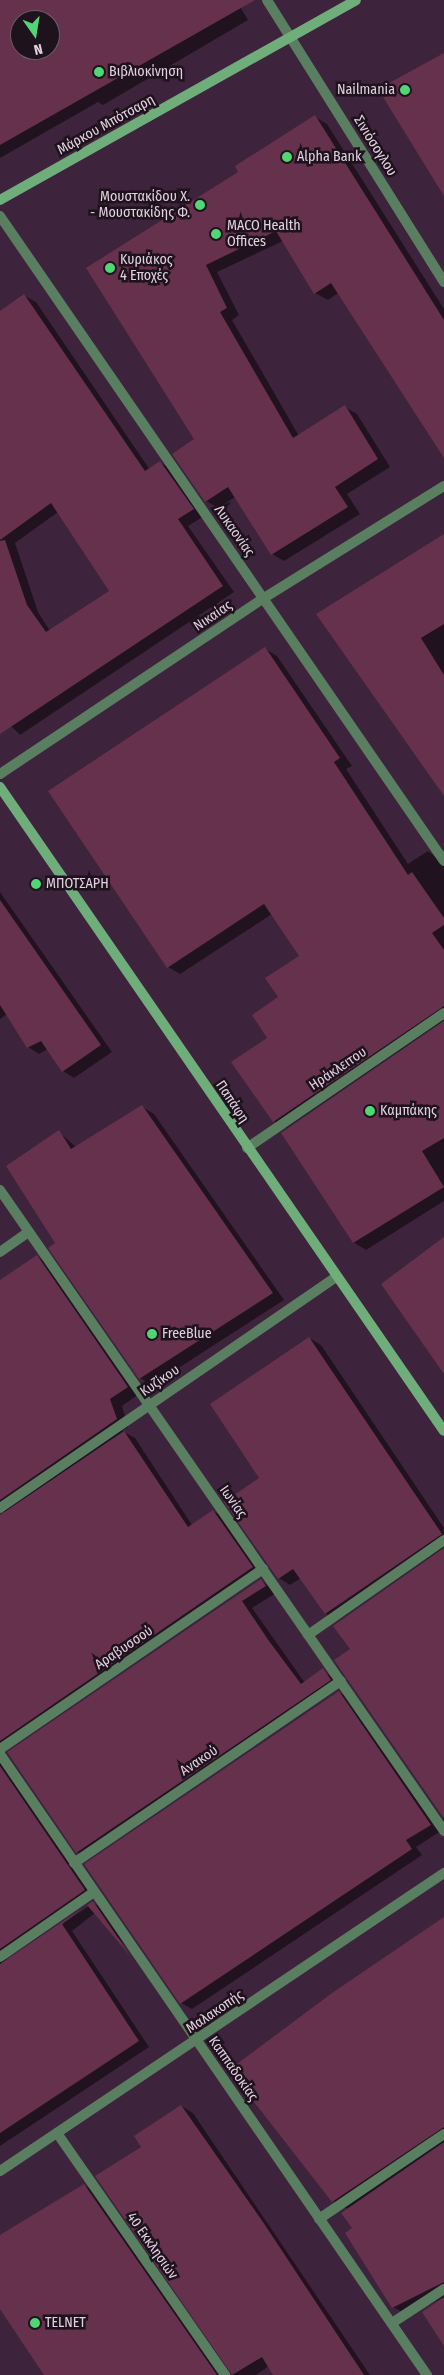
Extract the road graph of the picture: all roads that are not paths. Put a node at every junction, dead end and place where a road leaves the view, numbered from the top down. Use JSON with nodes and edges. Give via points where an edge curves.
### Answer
{"nodes":[{"id":1,"x":267,"y":0,"type":"edge"},
{"id":2,"x":356,"y":0,"type":"edge"},
{"id":3,"x":291,"y":37,"type":"junction"},
{"id":4,"x":0,"y":200,"type":"edge"},
{"id":5,"x":0,"y":216,"type":"edge"},
{"id":6,"x":444,"y":282,"type":"edge"},
{"id":7,"x":444,"y":486,"type":"edge"},
{"id":8,"x":264,"y":598,"type":"junction"},
{"id":9,"x":0,"y":774,"type":"edge"},
{"id":10,"x":0,"y":787,"type":"edge"},
{"id":11,"x":444,"y":861,"type":"edge"},
{"id":12,"x":444,"y":1013,"type":"edge"},
{"id":13,"x":247,"y":1148,"type":"junction"},
{"id":14,"x":0,"y":1190,"type":"edge"},
{"id":15,"x":29,"y":1232,"type":"junction"},
{"id":16,"x":0,"y":1252,"type":"edge"},
{"id":17,"x":336,"y":1277,"type":"junction"},
{"id":18,"x":149,"y":1405,"type":"junction"},
{"id":19,"x":444,"y":1431,"type":"edge"},
{"id":20,"x":0,"y":1508,"type":"edge"},
{"id":21,"x":444,"y":1540,"type":"edge"},
{"id":22,"x":263,"y":1570,"type":"junction"},
{"id":23,"x":308,"y":1635,"type":"junction"},
{"id":24,"x":341,"y":1681,"type":"junction"},
{"id":25,"x":0,"y":1749,"type":"edge"},
{"id":26,"x":0,"y":1754,"type":"edge"},
{"id":27,"x":444,"y":1830,"type":"edge"},
{"id":28,"x":74,"y":1863,"type":"junction"},
{"id":29,"x":444,"y":1873,"type":"edge"},
{"id":30,"x":94,"y":1892,"type":"junction"},
{"id":31,"x":0,"y":1957,"type":"edge"},
{"id":32,"x":197,"y":2041,"type":"junction"},
{"id":33,"x":57,"y":2133,"type":"junction"},
{"id":34,"x":444,"y":2134,"type":"edge"},
{"id":35,"x":0,"y":2171,"type":"edge"},
{"id":36,"x":319,"y":2219,"type":"junction"},
{"id":37,"x":444,"y":2289,"type":"edge"},
{"id":38,"x":392,"y":2324,"type":"junction"},
{"id":39,"x":225,"y":2375,"type":"edge"},
{"id":40,"x":427,"y":2375,"type":"edge"}],
"edges":[{"from":1,"to":3,"type":"street","name":"Σινιόσογλου"},
{"from":2,"to":3,"type":"main road","name":"Μάρκου Μπότσαρη"},
{"from":3,"to":4,"type":"main road","name":"Μάρκου Μπότσαρη"},
{"from":3,"to":6,"type":"street","name":"Σινιόσογλου"},
{"from":5,"to":8,"type":"street","name":"Λυκαονίας"},
{"from":7,"to":8,"type":"street","name":"Νικαίας"},
{"from":8,"to":9,"type":"street","name":"Νικαίας"},
{"from":8,"to":11,"type":"street","name":"Λυκαονίας"},
{"from":10,"to":13,"type":"main road","name":"Παπάφη"},
{"from":12,"to":13,"type":"street","name":"Ηράκλειτου"},
{"from":13,"to":17,"type":"main road","name":"Παπάφη"},
{"from":14,"to":15,"type":"street","name":"Ιωνίας"},
{"from":15,"to":16,"type":"street"},
{"from":15,"to":18,"type":"street","name":"Ιωνίας"},
{"from":17,"to":18,"type":"street","name":"Κυζίκου"},
{"from":17,"to":19,"type":"main road","name":"Παπάφη"},
{"from":18,"to":20,"type":"street","name":"Κυζίκου"},
{"from":18,"to":22,"type":"street","name":"Ιωνίας"},
{"from":21,"to":23,"type":"street"},
{"from":22,"to":23,"type":"street","name":"Ιωνίας"},
{"from":22,"to":25,"type":"street","name":"Αραβυσσού"},
{"from":23,"to":24,"type":"street","name":"Ιωνίας"},
{"from":24,"to":27,"type":"street","name":"Ιωνίας"},
{"from":24,"to":28,"type":"street","name":"Ανακού"},
{"from":26,"to":28,"type":"street","name":"Καππαδοκίας"},
{"from":28,"to":30,"type":"street","name":"Καππαδοκίας"},
{"from":29,"to":32,"type":"street","name":"Μαλακοπής"},
{"from":30,"to":31,"type":"street"},
{"from":30,"to":32,"type":"street","name":"Καππαδοκίας"},
{"from":32,"to":33,"type":"street","name":"Μαλακοπής"},
{"from":32,"to":36,"type":"street","name":"Καππαδοκίας"},
{"from":33,"to":35,"type":"street","name":"Μαλακοπής"},
{"from":33,"to":39,"type":"street","name":"40 Εκκλησιών"},
{"from":34,"to":36,"type":"street"},
{"from":36,"to":38,"type":"street","name":"Καππαδοκίας"},
{"from":37,"to":38,"type":"street"},
{"from":38,"to":40,"type":"street","name":"Καππαδοκίας"}]}
